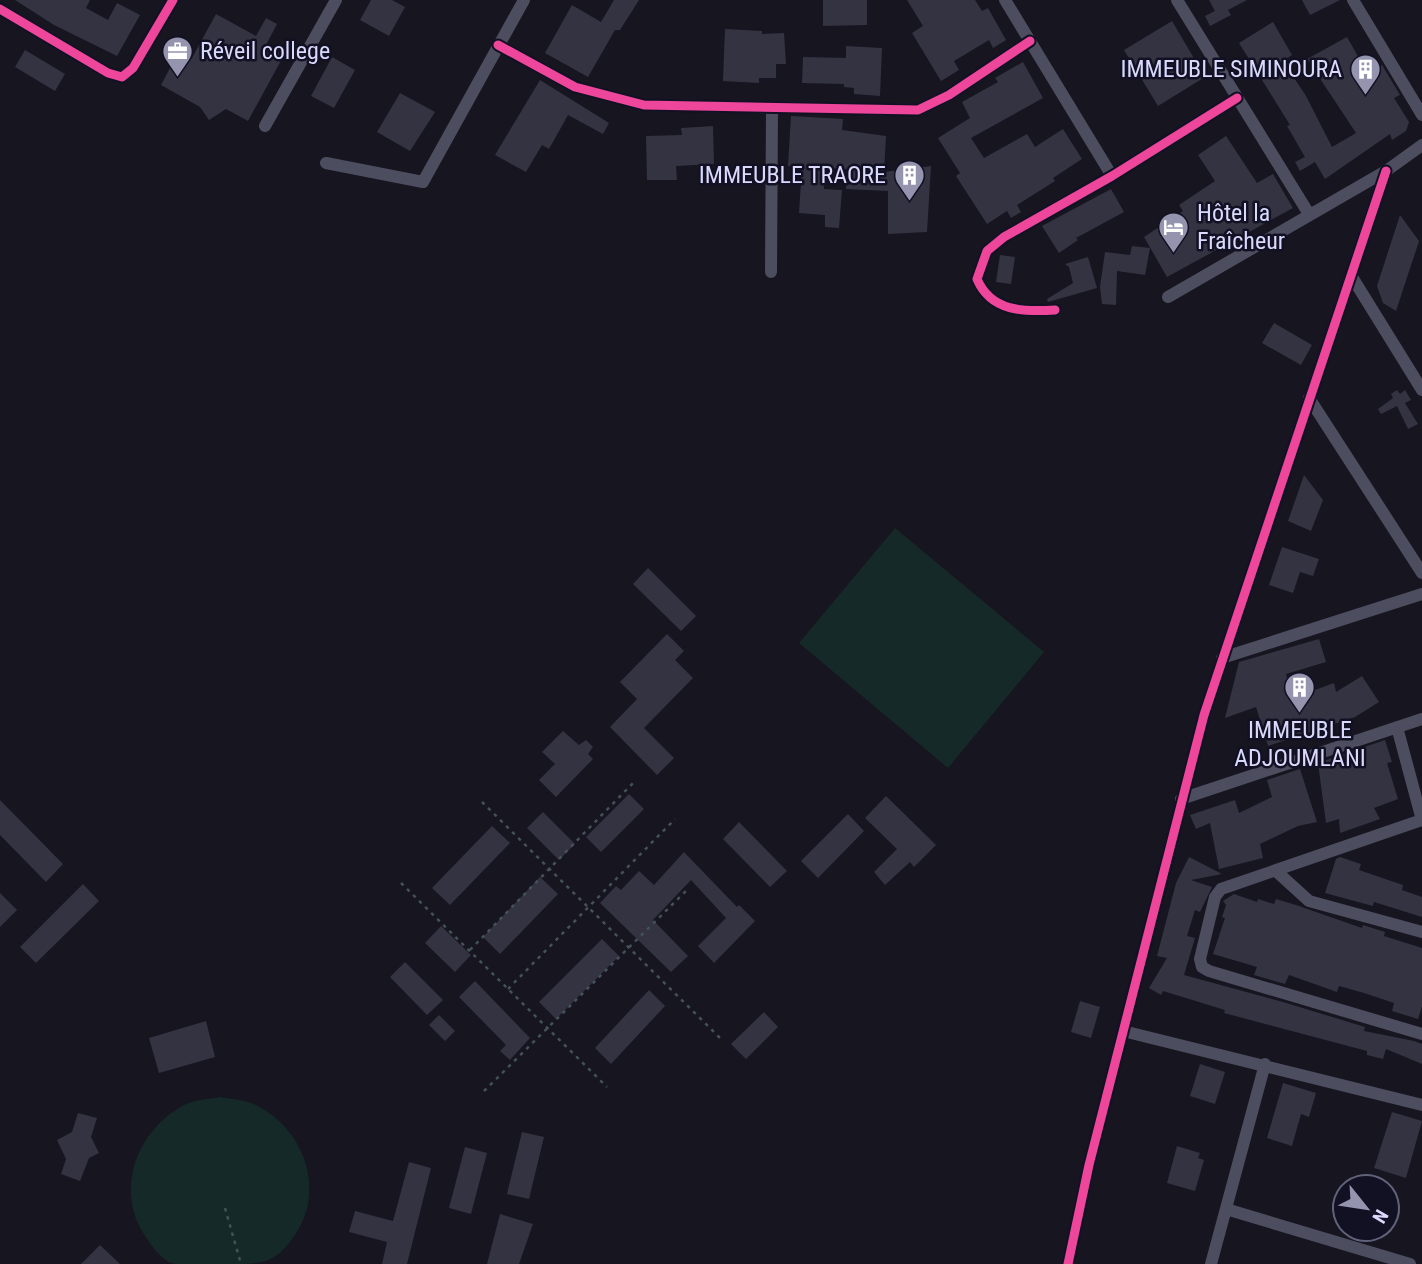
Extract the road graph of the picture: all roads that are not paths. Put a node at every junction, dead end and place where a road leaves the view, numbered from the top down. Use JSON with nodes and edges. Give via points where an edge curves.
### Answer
{"nodes":[{"id":1,"x":173,"y":0,"type":"edge"},
{"id":2,"x":336,"y":0,"type":"edge"},
{"id":3,"x":524,"y":0,"type":"edge"},
{"id":4,"x":1005,"y":0,"type":"edge"},
{"id":5,"x":1177,"y":0,"type":"edge"},
{"id":6,"x":1353,"y":0,"type":"edge"},
{"id":7,"x":0,"y":9,"type":"edge"},
{"id":8,"x":1030,"y":41,"type":"junction"},
{"id":9,"x":498,"y":45,"type":"junction"},
{"id":10,"x":1237,"y":98,"type":"junction"},
{"id":11,"x":772,"y":109,"type":"junction"},
{"id":12,"x":1422,"y":115,"type":"edge"},
{"id":13,"x":265,"y":126,"type":"dead end"},
{"id":14,"x":1422,"y":145,"type":"edge"},
{"id":15,"x":326,"y":163,"type":"dead end"},
{"id":16,"x":1386,"y":171,"type":"junction"},
{"id":17,"x":1112,"y":176,"type":"junction"},
{"id":18,"x":1309,"y":215,"type":"junction"},
{"id":19,"x":771,"y":272,"type":"dead end"},
{"id":20,"x":1352,"y":277,"type":"junction"},
{"id":21,"x":1168,"y":297,"type":"dead end"},
{"id":22,"x":1055,"y":310,"type":"dead end"},
{"id":23,"x":1422,"y":390,"type":"edge"},
{"id":24,"x":1309,"y":398,"type":"junction"},
{"id":25,"x":1422,"y":573,"type":"edge"},
{"id":26,"x":1422,"y":594,"type":"edge"},
{"id":27,"x":1222,"y":658,"type":"junction"},
{"id":28,"x":1422,"y":719,"type":"edge"},
{"id":29,"x":1397,"y":727,"type":"junction"},
{"id":30,"x":1181,"y":799,"type":"junction"},
{"id":31,"x":1422,"y":820,"type":"edge"},
{"id":32,"x":1276,"y":871,"type":"junction"},
{"id":33,"x":1422,"y":932,"type":"edge"},
{"id":34,"x":1123,"y":1031,"type":"junction"},
{"id":35,"x":1422,"y":1034,"type":"edge"},
{"id":36,"x":1265,"y":1064,"type":"junction"},
{"id":37,"x":1422,"y":1105,"type":"edge"},
{"id":38,"x":1226,"y":1209,"type":"junction"},
{"id":39,"x":1068,"y":1264,"type":"edge"},
{"id":40,"x":1211,"y":1264,"type":"edge"},
{"id":41,"x":1410,"y":1264,"type":"edge"}],
"edges":[{"from":1,"to":7,"type":"street","via":[[133,68],[122,77]]},
{"from":2,"to":13,"type":"street"},
{"from":3,"to":9,"type":"street"},
{"from":4,"to":8,"type":"street"},
{"from":5,"to":10,"type":"street"},
{"from":6,"to":12,"type":"street"},
{"from":8,"to":11,"type":"street","via":[[918,110]]},
{"from":8,"to":17,"type":"street"},
{"from":9,"to":11,"type":"street","via":[[575,87],[621,102]]},
{"from":9,"to":15,"type":"street","via":[[423,182]]},
{"from":10,"to":17,"type":"street"},
{"from":10,"to":18,"type":"street"},
{"from":11,"to":19,"type":"street"},
{"from":14,"to":16,"type":"street"},
{"from":16,"to":18,"type":"street"},
{"from":16,"to":20,"type":"street"},
{"from":17,"to":22,"type":"street","via":[[1004,237],[981,261],[977,279],[982,292],[997,304],[1023,312]]},
{"from":18,"to":21,"type":"street"},
{"from":20,"to":23,"type":"street"},
{"from":20,"to":24,"type":"street"},
{"from":24,"to":25,"type":"street"},
{"from":24,"to":27,"type":"street"},
{"from":26,"to":27,"type":"street"},
{"from":27,"to":30,"type":"street"},
{"from":28,"to":29,"type":"street"},
{"from":29,"to":30,"type":"street"},
{"from":29,"to":31,"type":"street"},
{"from":30,"to":34,"type":"street"},
{"from":31,"to":32,"type":"street"},
{"from":32,"to":33,"type":"street","via":[[1309,901]]},
{"from":32,"to":35,"type":"street","via":[[1220,889],[1200,959],[1202,967]]},
{"from":34,"to":36,"type":"street"},
{"from":34,"to":39,"type":"street"},
{"from":36,"to":37,"type":"street"},
{"from":36,"to":38,"type":"street"},
{"from":38,"to":40,"type":"street"},
{"from":38,"to":41,"type":"street"}]}
